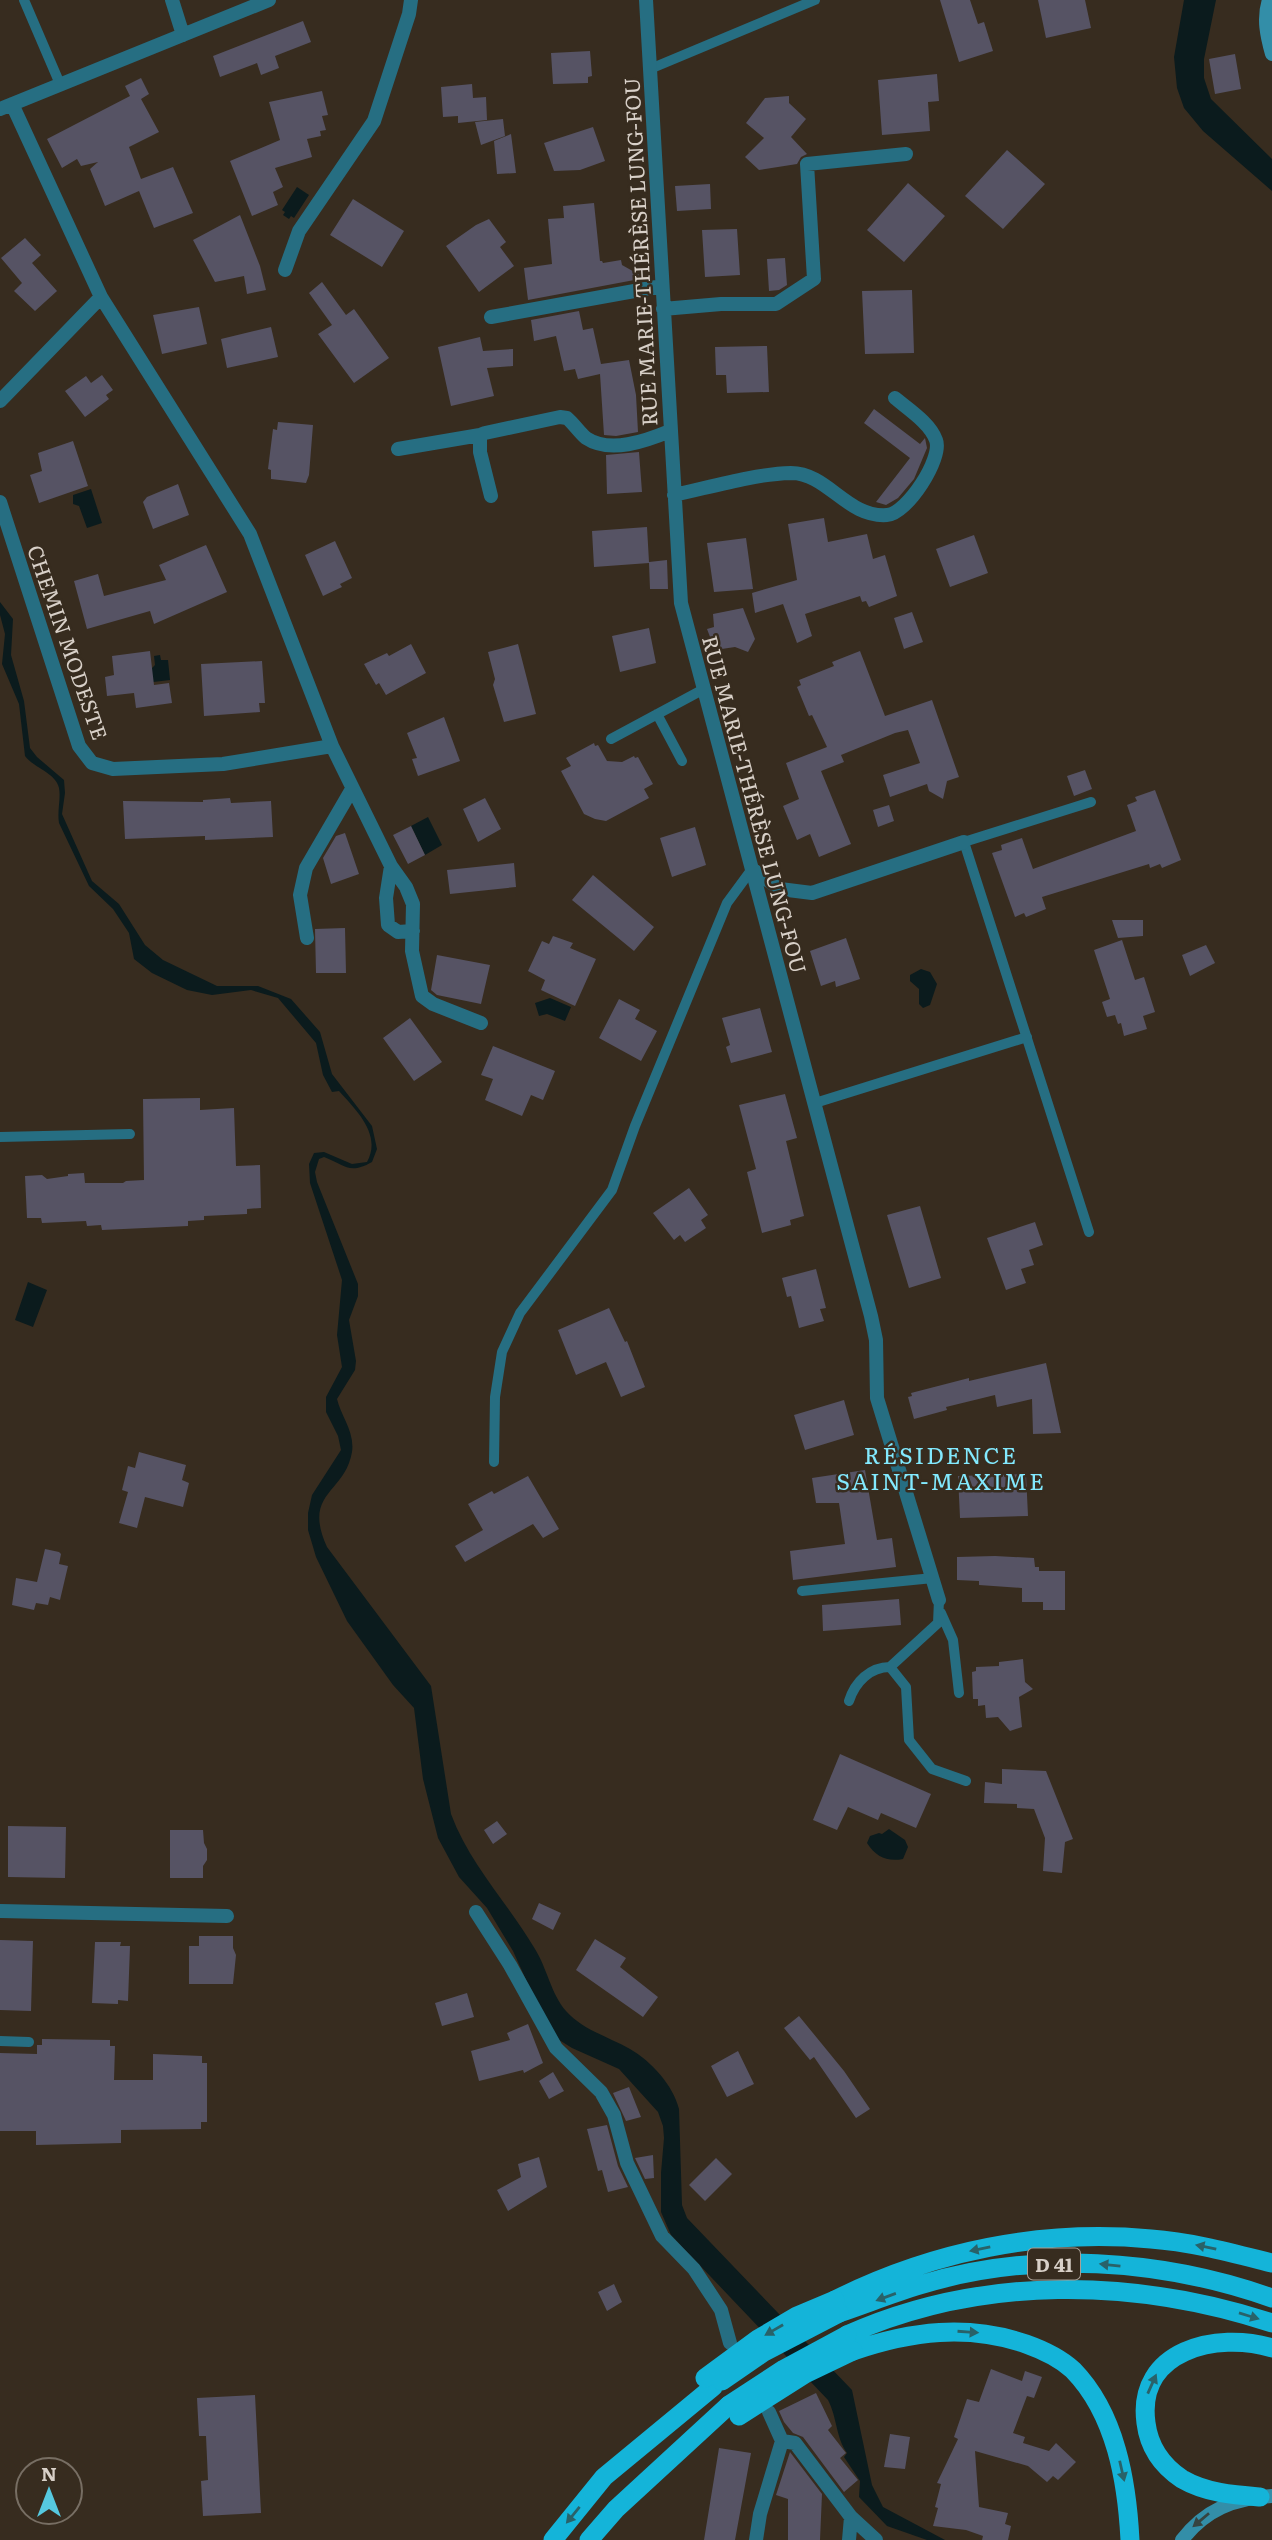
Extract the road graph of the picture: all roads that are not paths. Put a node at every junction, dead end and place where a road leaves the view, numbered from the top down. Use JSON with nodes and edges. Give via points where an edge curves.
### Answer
{"nodes":[{"id":1,"x":24,"y":0,"type":"edge"},
{"id":2,"x":172,"y":0,"type":"edge"},
{"id":3,"x":269,"y":0,"type":"edge"},
{"id":4,"x":411,"y":0,"type":"edge"},
{"id":5,"x":646,"y":0,"type":"edge"},
{"id":6,"x":815,"y":0,"type":"edge"},
{"id":7,"x":1269,"y":0,"type":"edge"},
{"id":8,"x":183,"y":35,"type":"junction"},
{"id":9,"x":1272,"y":54,"type":"edge"},
{"id":10,"x":650,"y":69,"type":"junction"},
{"id":11,"x":60,"y":84,"type":"junction"},
{"id":12,"x":6,"y":106,"type":"edge"},
{"id":13,"x":906,"y":154,"type":"dead end"},
{"id":14,"x":285,"y":270,"type":"dead end"},
{"id":15,"x":662,"y":286,"type":"junction"},
{"id":16,"x":101,"y":296,"type":"junction"},
{"id":17,"x":663,"y":309,"type":"junction"},
{"id":18,"x":491,"y":317,"type":"dead end"},
{"id":19,"x":895,"y":398,"type":"dead end"},
{"id":20,"x":0,"y":401,"type":"edge"},
{"id":21,"x":670,"y":431,"type":"junction"},
{"id":22,"x":480,"y":436,"type":"junction"},
{"id":23,"x":398,"y":449,"type":"dead end"},
{"id":24,"x":674,"y":495,"type":"junction"},
{"id":25,"x":491,"y":496,"type":"dead end"},
{"id":26,"x":0,"y":502,"type":"edge"},
{"id":27,"x":704,"y":689,"type":"junction"},
{"id":28,"x":657,"y":714,"type":"junction"},
{"id":29,"x":611,"y":739,"type":"dead end"},
{"id":30,"x":332,"y":746,"type":"junction"},
{"id":31,"x":682,"y":761,"type":"dead end"},
{"id":32,"x":352,"y":789,"type":"junction"},
{"id":33,"x":1091,"y":802,"type":"dead end"},
{"id":34,"x":964,"y":842,"type":"junction"},
{"id":35,"x":391,"y":866,"type":"junction"},
{"id":36,"x":752,"y":869,"type":"junction"},
{"id":37,"x":413,"y":931,"type":"junction"},
{"id":38,"x":307,"y":938,"type":"dead end"},
{"id":39,"x":481,"y":1023,"type":"dead end"},
{"id":40,"x":1027,"y":1037,"type":"junction"},
{"id":41,"x":815,"y":1103,"type":"junction"},
{"id":42,"x":130,"y":1134,"type":"dead end"},
{"id":43,"x":0,"y":1137,"type":"edge"},
{"id":44,"x":1089,"y":1232,"type":"dead end"},
{"id":45,"x":494,"y":1462,"type":"dead end"},
{"id":46,"x":933,"y":1578,"type":"junction"},
{"id":47,"x":802,"y":1591,"type":"dead end"},
{"id":48,"x":940,"y":1606,"type":"junction"},
{"id":49,"x":890,"y":1667,"type":"junction"},
{"id":50,"x":959,"y":1693,"type":"dead end"},
{"id":51,"x":849,"y":1701,"type":"dead end"},
{"id":52,"x":966,"y":1781,"type":"dead end"},
{"id":53,"x":0,"y":1910,"type":"edge"},
{"id":54,"x":476,"y":1912,"type":"dead end"},
{"id":55,"x":227,"y":1916,"type":"dead end"},
{"id":56,"x":0,"y":2041,"type":"edge"},
{"id":57,"x":29,"y":2042,"type":"dead end"},
{"id":58,"x":1272,"y":2263,"type":"edge"},
{"id":59,"x":1272,"y":2298,"type":"edge"},
{"id":60,"x":837,"y":2306,"type":"junction"},
{"id":61,"x":1272,"y":2323,"type":"edge"},
{"id":62,"x":730,"y":2343,"type":"dead end"},
{"id":63,"x":850,"y":2343,"type":"junction"},
{"id":64,"x":1272,"y":2347,"type":"edge"},
{"id":65,"x":769,"y":2412,"type":"dead end"},
{"id":66,"x":782,"y":2441,"type":"junction"},
{"id":67,"x":1266,"y":2496,"type":"edge"},
{"id":68,"x":851,"y":2517,"type":"junction"},
{"id":69,"x":553,"y":2540,"type":"edge"},
{"id":70,"x":589,"y":2540,"type":"edge"},
{"id":71,"x":756,"y":2540,"type":"edge"},
{"id":72,"x":849,"y":2540,"type":"edge"},
{"id":73,"x":876,"y":2540,"type":"edge"},
{"id":74,"x":1130,"y":2540,"type":"edge"},
{"id":75,"x":1182,"y":2540,"type":"edge"}],
"edges":[{"from":1,"to":11,"type":"lane"},
{"from":2,"to":8,"type":"street"},
{"from":3,"to":8,"type":"street"},
{"from":4,"to":14,"type":"street","via":[[374,121],[299,231]]},
{"from":5,"to":10,"type":"street","name":"RUE MARIE-THÉRÈSE LUNG-FOU"},
{"from":6,"to":10,"type":"lane"},
{"from":7,"to":9,"type":"main road","via":[[1267,34]]},
{"from":8,"to":11,"type":"street"},
{"from":10,"to":15,"type":"street","name":"RUE MARIE-THÉRÈSE LUNG-FOU"},
{"from":11,"to":12,"type":"street"},
{"from":12,"to":16,"type":"street"},
{"from":13,"to":17,"type":"street","via":[[807,164],[814,278],[776,304]]},
{"from":15,"to":17,"type":"street","name":"RUE MARIE-THÉRÈSE LUNG-FOU"},
{"from":15,"to":18,"type":"street"},
{"from":16,"to":20,"type":"street"},
{"from":16,"to":30,"type":"street","via":[[250,534]]},
{"from":17,"to":21,"type":"street","name":"RUE MARIE-THÉRÈSE LUNG-FOU"},
{"from":19,"to":24,"type":"street","via":[[930,429],[938,443],[933,462],[896,513],[876,514],[852,507],[809,475],[774,475]]},
{"from":21,"to":22,"type":"street","via":[[637,443],[602,445],[560,417]]},
{"from":21,"to":24,"type":"street","name":"RUE MARIE-THÉRÈSE LUNG-FOU"},
{"from":22,"to":23,"type":"street"},
{"from":22,"to":25,"type":"street"},
{"from":24,"to":27,"type":"street","name":"RUE MARIE-THÉRÈSE LUNG-FOU","via":[[681,603]]},
{"from":26,"to":30,"type":"street","name":"CHEMIN MODESTE","via":[[79,746],[92,763],[113,769],[223,764]]},
{"from":27,"to":28,"type":"lane"},
{"from":27,"to":36,"type":"street","name":"RUE MARIE-THÉRÈSE LUNG-FOU"},
{"from":28,"to":29,"type":"lane"},
{"from":28,"to":31,"type":"lane"},
{"from":30,"to":32,"type":"street"},
{"from":32,"to":35,"type":"street"},
{"from":32,"to":38,"type":"street","via":[[306,868],[300,895]]},
{"from":33,"to":34,"type":"lane"},
{"from":34,"to":36,"type":"street","via":[[812,894],[780,889]]},
{"from":34,"to":40,"type":"lane"},
{"from":35,"to":37,"type":"street","via":[[413,904]]},
{"from":35,"to":37,"type":"street","via":[[388,925],[398,932]]},
{"from":36,"to":41,"type":"street","name":"RUE MARIE-THÉRÈSE LUNG-FOU"},
{"from":36,"to":45,"type":"lane","via":[[727,903],[612,1190],[520,1313],[502,1352],[495,1397]]},
{"from":37,"to":39,"type":"street","via":[[412,951],[422,996]]},
{"from":40,"to":41,"type":"lane"},
{"from":40,"to":44,"type":"lane"},
{"from":41,"to":46,"type":"street","name":"RUE MARIE-THÉRÈSE LUNG-FOU","via":[[871,1316],[877,1398]]},
{"from":42,"to":43,"type":"lane"},
{"from":46,"to":47,"type":"lane"},
{"from":46,"to":48,"type":"street","name":"RUE MARIE-THÉRÈSE LUNG-FOU"},
{"from":48,"to":49,"type":"lane","via":[[938,1623]]},
{"from":48,"to":50,"type":"lane","via":[[953,1640]]},
{"from":49,"to":51,"type":"lane","via":[[876,1667],[853,1687]]},
{"from":49,"to":52,"type":"lane","via":[[906,1687],[909,1740],[932,1769]]},
{"from":53,"to":55,"type":"street"},
{"from":54,"to":62,"type":"street","via":[[556,2048],[601,2092],[614,2115],[627,2163],[662,2236],[694,2269],[721,2310]]},
{"from":56,"to":57,"type":"lane"},
{"from":58,"to":60,"type":"highway","one_way":true,"via":[[1153,2239],[1060,2237],[1009,2243],[924,2263],[872,2281]]},
{"from":59,"to":60,"type":"highway","number":"D 41","one_way":true,"via":[[1164,2270],[1053,2264],[959,2275]]},
{"from":60,"to":69,"type":"highway","number":"D 41","one_way":true,"bridge":true,"via":[[709,2383],[604,2477]]},
{"from":63,"to":61,"type":"highway","number":"D 41","one_way":true,"via":[[876,2322],[942,2304],[1039,2290],[1104,2289],[1170,2297]]},
{"from":63,"to":70,"type":"highway","number":"D 41","bridge":true,"via":[[784,2369],[654,2472]]},
{"from":63,"to":74,"type":"highway","one_way":true,"via":[[963,2331],[1013,2340],[1054,2356],[1083,2383],[1113,2436],[1129,2507]]},
{"from":67,"to":64,"type":"highway","one_way":true,"via":[[1207,2490],[1183,2479],[1161,2462],[1147,2434],[1144,2413],[1148,2389],[1157,2373],[1186,2350],[1231,2341]]},
{"from":65,"to":66,"type":"street"},
{"from":66,"to":68,"type":"street","via":[[794,2443]]},
{"from":66,"to":71,"type":"street"},
{"from":67,"to":75,"type":"main road","one_way":true,"via":[[1209,2512]]},
{"from":68,"to":72,"type":"street"},
{"from":68,"to":73,"type":"street"}]}
